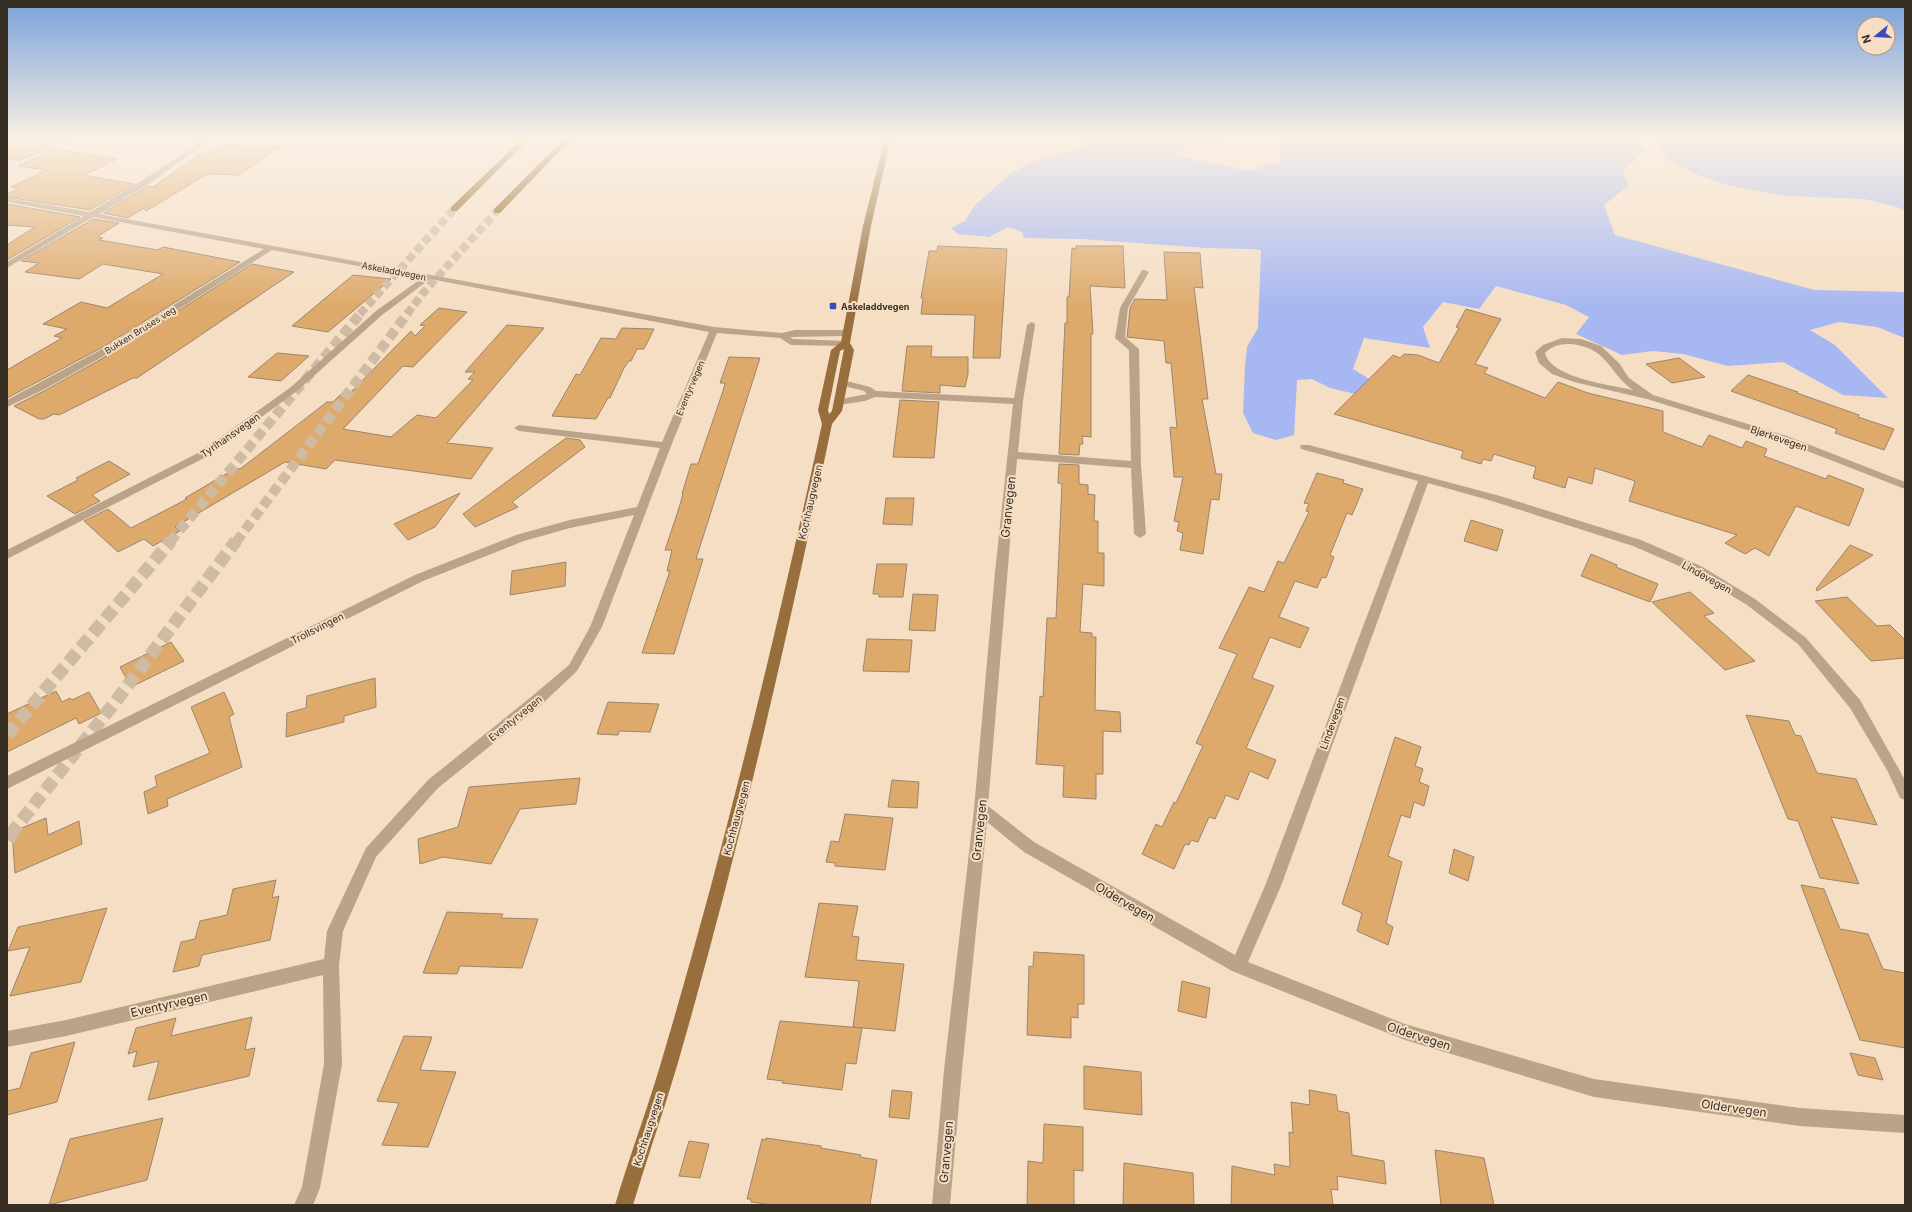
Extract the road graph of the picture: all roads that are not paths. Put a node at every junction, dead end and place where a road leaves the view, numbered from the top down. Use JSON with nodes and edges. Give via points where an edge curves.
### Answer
{"nodes":[{"id":1,"x":127,"y":194,"type":"edge"},
{"id":2,"x":470,"y":194,"type":"edge"},
{"id":3,"x":514,"y":194,"type":"edge"},
{"id":4,"x":875,"y":194,"type":"edge"},
{"id":5,"x":7,"y":200,"type":"edge"},
{"id":6,"x":454,"y":209,"type":"tunnel mouth"},
{"id":7,"x":497,"y":211,"type":"tunnel mouth"},
{"id":8,"x":93,"y":214,"type":"junction"},
{"id":9,"x":269,"y":248,"type":"junction"},
{"id":10,"x":7,"y":266,"type":"edge"},
{"id":11,"x":1145,"y":272,"type":"dead end"},
{"id":12,"x":428,"y":278,"type":"junction"},
{"id":13,"x":1031,"y":325,"type":"dead end"},
{"id":14,"x":714,"y":330,"type":"junction"},
{"id":15,"x":845,"y":338,"type":"junction"},
{"id":16,"x":844,"y":384,"type":"junction"},
{"id":17,"x":874,"y":394,"type":"junction"},
{"id":18,"x":1650,"y":396,"type":"junction"},
{"id":19,"x":1018,"y":401,"type":"junction"},
{"id":20,"x":839,"y":402,"type":"junction"},
{"id":21,"x":7,"y":404,"type":"edge"},
{"id":22,"x":827,"y":424,"type":"junction"},
{"id":23,"x":519,"y":428,"type":"dead end"},
{"id":24,"x":666,"y":446,"type":"junction"},
{"id":25,"x":1305,"y":447,"type":"dead end"},
{"id":26,"x":1013,"y":455,"type":"junction"},
{"id":27,"x":1136,"y":465,"type":"junction"},
{"id":28,"x":1424,"y":480,"type":"junction"},
{"id":29,"x":1905,"y":486,"type":"edge"},
{"id":30,"x":641,"y":510,"type":"junction"},
{"id":31,"x":1140,"y":534,"type":"dead end"},
{"id":32,"x":7,"y":555,"type":"edge"},
{"id":33,"x":7,"y":783,"type":"edge"},
{"id":34,"x":1905,"y":794,"type":"edge"},
{"id":35,"x":981,"y":809,"type":"junction"},
{"id":36,"x":331,"y":965,"type":"junction"},
{"id":37,"x":1238,"y":966,"type":"junction"},
{"id":38,"x":7,"y":1039,"type":"edge"},
{"id":39,"x":1905,"y":1124,"type":"edge"},
{"id":40,"x":303,"y":1205,"type":"edge"},
{"id":41,"x":624,"y":1205,"type":"edge"},
{"id":42,"x":941,"y":1205,"type":"edge"}],
"edges":[{"from":1,"to":8,"type":"street"},
{"from":2,"to":6,"type":"highway"},
{"from":3,"to":7,"type":"highway"},
{"from":4,"to":15,"type":"main road","name":"Kochhaugvegen"},
{"from":5,"to":8,"type":"street","name":"Askeladdvegen"},
{"from":8,"to":9,"type":"street","name":"Askeladdvegen"},
{"from":8,"to":10,"type":"street"},
{"from":9,"to":12,"type":"street","name":"Askeladdvegen"},
{"from":9,"to":21,"type":"street","name":"Bukken Bruses veg","via":[[113,348]]},
{"from":11,"to":27,"type":"street","via":[[1124,308],[1120,338],[1134,349]]},
{"from":12,"to":14,"type":"street","name":"Askeladdvegen"},
{"from":12,"to":32,"type":"street","name":"Tyrihansvegen","via":[[379,313],[294,389],[204,454]]},
{"from":13,"to":19,"type":"street","name":"Granvegen"},
{"from":14,"to":15,"type":"street","name":"Askeladdvegen","via":[[782,336],[791,342]]},
{"from":14,"to":24,"type":"street","name":"Eventyrvegen"},
{"from":15,"to":16,"type":"main road","name":"Kochhaugvegen","via":[[849,350]]},
{"from":15,"to":22,"type":"main road","name":"Kochhaugvegen","via":[[836,350],[824,402],[823,410]]},
{"from":16,"to":17,"type":"street","via":[[867,389]]},
{"from":16,"to":20,"type":"main road","name":"Kochhaugvegen"},
{"from":17,"to":19,"type":"street"},
{"from":17,"to":20,"type":"street"},
{"from":18,"to":18,"type":"street","name":"Bjørkevegen","via":[[1577,380],[1555,372],[1542,361],[1540,352],[1554,342],[1566,340],[1584,344],[1602,352],[1620,370],[1626,381]]},
{"from":18,"to":29,"type":"street","name":"Bjørkevegen","via":[[1783,438]]},
{"from":19,"to":26,"type":"street","name":"Granvegen"},
{"from":20,"to":22,"type":"main road","name":"Kochhaugvegen","via":[[837,411]]},
{"from":22,"to":41,"type":"main road","name":"Kochhaugvegen","via":[[758,732],[723,870],[673,1049]]},
{"from":23,"to":24,"type":"street"},
{"from":24,"to":30,"type":"street","name":"Eventyrvegen"},
{"from":25,"to":28,"type":"street","name":"Lindevegen"},
{"from":26,"to":27,"type":"street"},
{"from":26,"to":35,"type":"street","name":"Granvegen"},
{"from":27,"to":31,"type":"street"},
{"from":28,"to":34,"type":"street","name":"Lindevegen","via":[[1496,498],[1637,543],[1697,569],[1752,602],[1802,642],[1856,704]]},
{"from":28,"to":37,"type":"street","name":"Lindevegen","via":[[1273,886]]},
{"from":30,"to":33,"type":"street","name":"Trollsvingen","via":[[570,524],[520,538],[419,578]]},
{"from":30,"to":36,"type":"street","name":"Eventyrvegen","via":[[596,627],[573,668],[433,784],[371,853],[335,931]]},
{"from":35,"to":37,"type":"street","name":"Oldervegen","via":[[1029,847]]},
{"from":35,"to":42,"type":"street","name":"Granvegen"},
{"from":36,"to":38,"type":"street","name":"Eventyrvegen","via":[[66,1028]]},
{"from":36,"to":40,"type":"street","name":"Eventyrvegen","via":[[333,1064],[311,1188]]},
{"from":37,"to":39,"type":"street","name":"Oldervegen","via":[[1405,1032],[1594,1088],[1800,1117]]}]}
